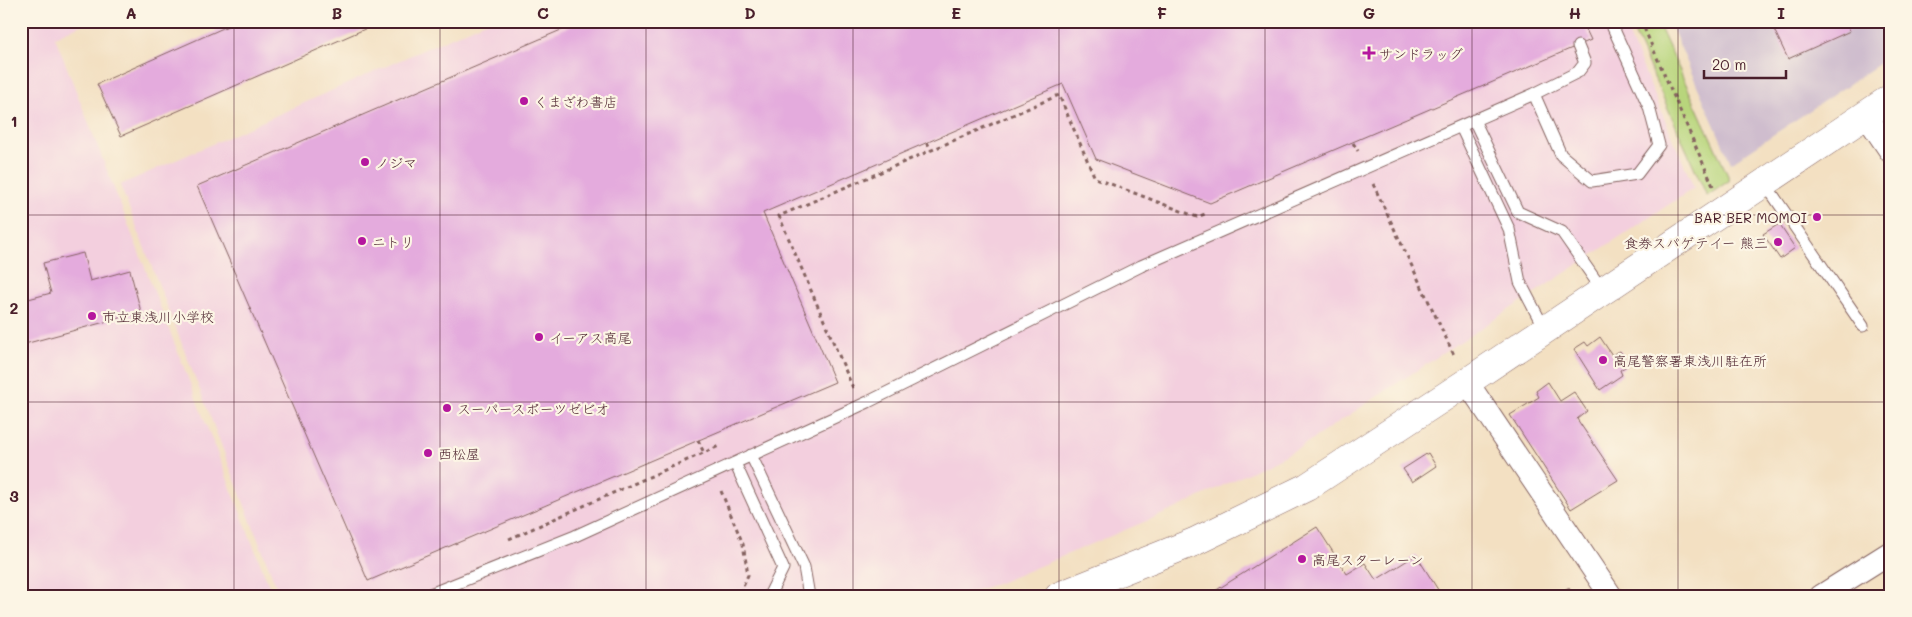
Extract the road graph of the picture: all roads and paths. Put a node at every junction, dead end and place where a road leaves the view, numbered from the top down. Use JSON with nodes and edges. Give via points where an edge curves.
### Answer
{"nodes":[{"id":1,"x":1610,"y":21,"type":"edge"},
{"id":2,"x":1641,"y":21,"type":"edge"},
{"id":3,"x":1578,"y":46,"type":"dead end"},
{"id":4,"x":1534,"y":94,"type":"junction"},
{"id":5,"x":1891,"y":98,"type":"edge"},
{"id":6,"x":1866,"y":115,"type":"junction"},
{"id":7,"x":1474,"y":120,"type":"junction"},
{"id":8,"x":1461,"y":127,"type":"junction"},
{"id":9,"x":927,"y":142,"type":"dead end"},
{"id":10,"x":1353,"y":143,"type":"dead end"},
{"id":11,"x":1366,"y":147,"type":"dead end"},
{"id":12,"x":931,"y":150,"type":"junction"},
{"id":13,"x":1358,"y":150,"type":"junction"},
{"id":14,"x":1891,"y":152,"type":"edge"},
{"id":15,"x":1349,"y":154,"type":"dead end"},
{"id":16,"x":1366,"y":168,"type":"junction"},
{"id":17,"x":1764,"y":182,"type":"junction"},
{"id":18,"x":1724,"y":209,"type":"junction"},
{"id":19,"x":1206,"y":214,"type":"dead end"},
{"id":20,"x":1603,"y":291,"type":"junction"},
{"id":21,"x":1863,"y":326,"type":"dead end"},
{"id":22,"x":1545,"y":330,"type":"junction"},
{"id":23,"x":1461,"y":371,"type":"junction"},
{"id":24,"x":845,"y":391,"type":"dead end"},
{"id":25,"x":698,"y":440,"type":"dead end"},
{"id":26,"x":722,"y":445,"type":"dead end"},
{"id":27,"x":704,"y":452,"type":"junction"},
{"id":28,"x":751,"y":455,"type":"junction"},
{"id":29,"x":735,"y":462,"type":"junction"},
{"id":30,"x":713,"y":473,"type":"junction"},
{"id":31,"x":505,"y":540,"type":"dead end"},
{"id":32,"x":1891,"y":552,"type":"edge"},
{"id":33,"x":425,"y":596,"type":"edge"},
{"id":34,"x":739,"y":596,"type":"edge"},
{"id":35,"x":769,"y":596,"type":"edge"},
{"id":36,"x":809,"y":596,"type":"edge"},
{"id":37,"x":1059,"y":596,"type":"edge"},
{"id":38,"x":1611,"y":596,"type":"edge"},
{"id":39,"x":1821,"y":596,"type":"edge"}],
"edges":[{"from":1,"to":4,"type":"lane","via":[[1649,107],[1659,145],[1638,174],[1592,181],[1561,155]]},
{"from":2,"to":18,"type":"path"},
{"from":3,"to":4,"type":"lane","via":[[1586,63],[1578,72]]},
{"from":4,"to":7,"type":"lane"},
{"from":5,"to":6,"type":"street"},
{"from":6,"to":14,"type":"street"},
{"from":6,"to":17,"type":"street"},
{"from":7,"to":8,"type":"lane"},
{"from":7,"to":20,"type":"lane","via":[[1518,212],[1562,232]]},
{"from":8,"to":16,"type":"lane"},
{"from":8,"to":22,"type":"lane","via":[[1509,229],[1520,282]]},
{"from":9,"to":12,"type":"path"},
{"from":10,"to":13,"type":"path"},
{"from":11,"to":13,"type":"path"},
{"from":12,"to":19,"type":"path","via":[[1058,95],[1094,178],[1197,217]]},
{"from":12,"to":24,"type":"path","via":[[779,216],[854,388]]},
{"from":13,"to":15,"type":"path"},
{"from":13,"to":16,"type":"path"},
{"from":16,"to":23,"type":"path"},
{"from":16,"to":28,"type":"lane","via":[[1141,266],[868,402]]},
{"from":17,"to":18,"type":"street"},
{"from":17,"to":21,"type":"lane"},
{"from":18,"to":20,"type":"street"},
{"from":20,"to":22,"type":"street"},
{"from":22,"to":23,"type":"street"},
{"from":23,"to":37,"type":"street","via":[[1307,487],[1194,542]]},
{"from":23,"to":38,"type":"street"},
{"from":25,"to":27,"type":"path"},
{"from":26,"to":27,"type":"path"},
{"from":27,"to":30,"type":"path"},
{"from":27,"to":31,"type":"path"},
{"from":28,"to":29,"type":"lane"},
{"from":28,"to":36,"type":"lane","via":[[804,567]]},
{"from":29,"to":30,"type":"lane"},
{"from":29,"to":35,"type":"lane","via":[[783,568]]},
{"from":30,"to":33,"type":"lane","via":[[575,536]]},
{"from":30,"to":34,"type":"path","via":[[743,544],[748,575]]},
{"from":32,"to":39,"type":"street"}]}
